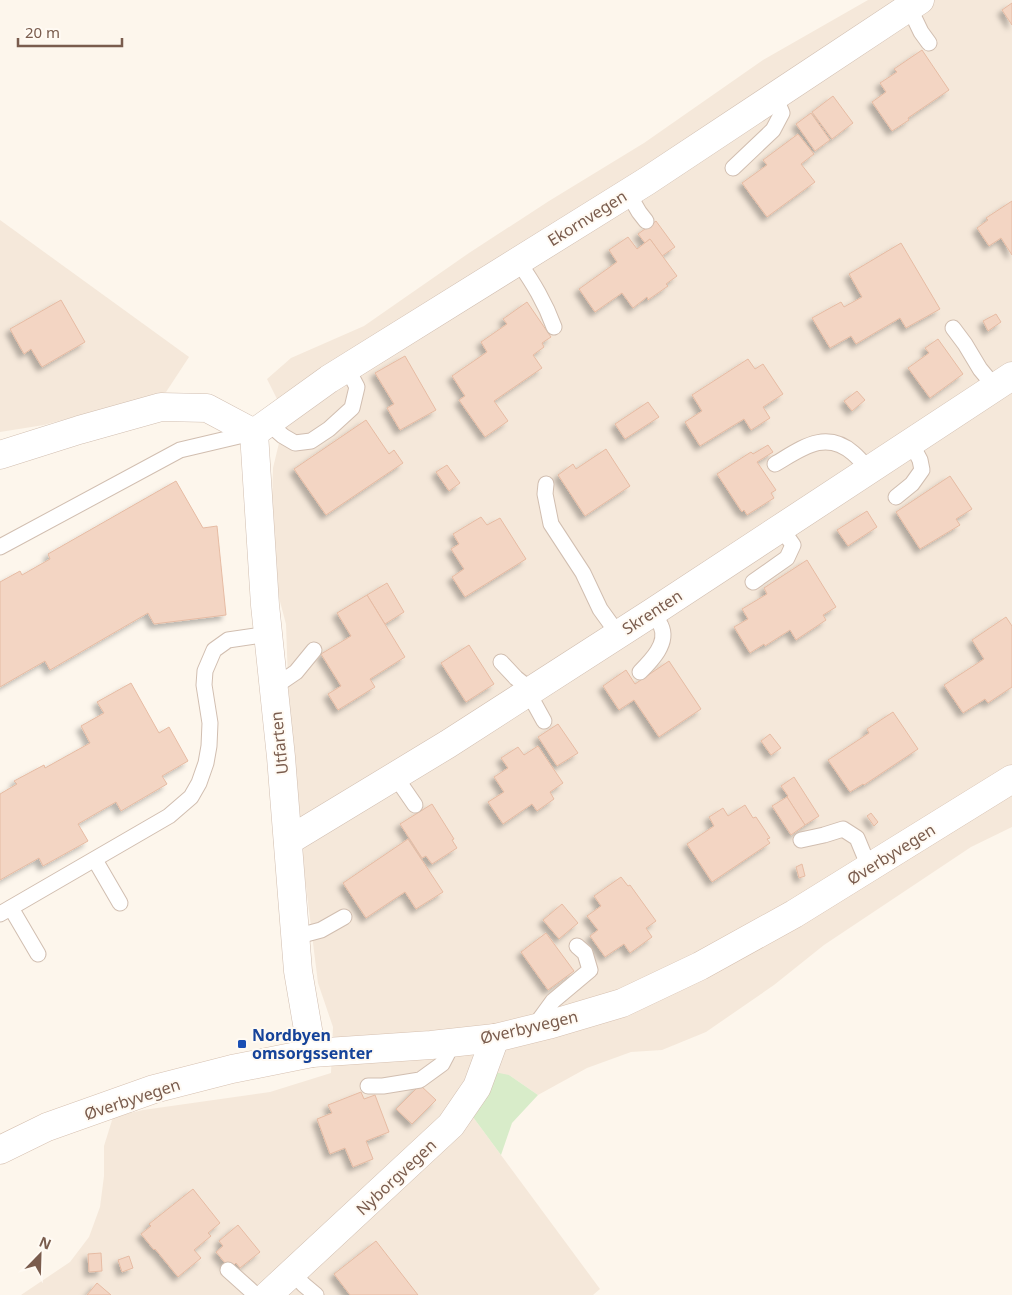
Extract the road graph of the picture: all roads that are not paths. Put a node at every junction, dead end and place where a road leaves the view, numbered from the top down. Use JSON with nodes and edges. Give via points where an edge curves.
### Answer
{"nodes":[{"id":1,"x":914,"y":3,"type":"edge"},
{"id":2,"x":929,"y":44,"type":"dead end"},
{"id":3,"x":775,"y":96,"type":"junction"},
{"id":4,"x":733,"y":168,"type":"dead end"},
{"id":5,"x":628,"y":192,"type":"junction"},
{"id":6,"x":646,"y":221,"type":"dead end"},
{"id":7,"x":518,"y":261,"type":"junction"},
{"id":8,"x":554,"y":327,"type":"dead end"},
{"id":9,"x":953,"y":328,"type":"dead end"},
{"id":10,"x":347,"y":368,"type":"junction"},
{"id":11,"x":1004,"y":382,"type":"edge"},
{"id":12,"x":261,"y":428,"type":"junction"},
{"id":13,"x":911,"y":442,"type":"junction"},
{"id":14,"x":0,"y":455,"type":"edge"},
{"id":15,"x":775,"y":464,"type":"dead end"},
{"id":16,"x":869,"y":470,"type":"junction"},
{"id":17,"x":546,"y":484,"type":"dead end"},
{"id":18,"x":896,"y":497,"type":"dead end"},
{"id":19,"x":781,"y":528,"type":"junction"},
{"id":20,"x":0,"y":547,"type":"edge"},
{"id":21,"x":753,"y":582,"type":"dead end"},
{"id":22,"x":653,"y":612,"type":"junction"},
{"id":23,"x":268,"y":634,"type":"junction"},
{"id":24,"x":618,"y":634,"type":"junction"},
{"id":25,"x":314,"y":650,"type":"dead end"},
{"id":26,"x":501,"y":662,"type":"dead end"},
{"id":27,"x":640,"y":672,"type":"dead end"},
{"id":28,"x":274,"y":687,"type":"junction"},
{"id":29,"x":530,"y":691,"type":"junction"},
{"id":30,"x":544,"y":721,"type":"dead end"},
{"id":31,"x":395,"y":776,"type":"junction"},
{"id":32,"x":1012,"y":779,"type":"edge"},
{"id":33,"x":415,"y":804,"type":"dead end"},
{"id":34,"x":801,"y":840,"type":"dead end"},
{"id":35,"x":288,"y":841,"type":"junction"},
{"id":36,"x":95,"y":860,"type":"junction"},
{"id":37,"x":869,"y":867,"type":"junction"},
{"id":38,"x":120,"y":903,"type":"dead end"},
{"id":39,"x":6,"y":911,"type":"edge"},
{"id":40,"x":344,"y":916,"type":"dead end"},
{"id":41,"x":295,"y":937,"type":"junction"},
{"id":42,"x":577,"y":946,"type":"dead end"},
{"id":43,"x":38,"y":954,"type":"dead end"},
{"id":44,"x":533,"y":1029,"type":"junction"},
{"id":45,"x":495,"y":1038,"type":"junction"},
{"id":46,"x":453,"y":1043,"type":"junction"},
{"id":47,"x":312,"y":1053,"type":"junction"},
{"id":48,"x":368,"y":1086,"type":"dead end"},
{"id":49,"x":0,"y":1150,"type":"edge"},
{"id":50,"x":228,"y":1270,"type":"dead end"},
{"id":51,"x":292,"y":1272,"type":"junction"},
{"id":52,"x":256,"y":1295,"type":"edge"},
{"id":53,"x":268,"y":1295,"type":"edge"},
{"id":54,"x":316,"y":1295,"type":"edge"}],
"edges":[{"from":1,"to":2,"type":"lane","via":[[921,32]]},
{"from":1,"to":3,"type":"street","name":"Ekornvegen"},
{"from":3,"to":4,"type":"lane","via":[[782,113],[773,130]]},
{"from":3,"to":5,"type":"street","name":"Ekornvegen"},
{"from":5,"to":6,"type":"lane"},
{"from":5,"to":7,"type":"street","name":"Ekornvegen"},
{"from":7,"to":8,"type":"lane","via":[[533,282]]},
{"from":7,"to":10,"type":"street","name":"Ekornvegen"},
{"from":9,"to":11,"type":"lane","via":[[980,369]]},
{"from":10,"to":12,"type":"street","name":"Ekornvegen"},
{"from":10,"to":12,"type":"lane","via":[[357,387],[352,408],[329,429],[311,441],[295,443]]},
{"from":11,"to":13,"type":"street","name":"Skrenten"},
{"from":12,"to":14,"type":"street","via":[[207,408],[161,408]]},
{"from":12,"to":20,"type":"lane","via":[[180,450]]},
{"from":12,"to":23,"type":"street","name":"Utfarten"},
{"from":13,"to":16,"type":"street","name":"Skrenten"},
{"from":13,"to":18,"type":"lane","via":[[922,470],[912,484]]},
{"from":15,"to":16,"type":"lane","via":[[815,443],[834,442],[852,452]]},
{"from":16,"to":19,"type":"street","name":"Skrenten"},
{"from":17,"to":24,"type":"lane","via":[[552,524],[583,573],[600,609]]},
{"from":19,"to":21,"type":"lane","via":[[793,545],[787,558]]},
{"from":19,"to":22,"type":"street","name":"Skrenten"},
{"from":22,"to":24,"type":"street","name":"Skrenten"},
{"from":22,"to":27,"type":"lane","via":[[662,628],[662,644]]},
{"from":23,"to":28,"type":"street","name":"Utfarten"},
{"from":23,"to":36,"type":"lane","via":[[228,640],[214,650],[209,659],[204,685],[210,723],[209,746],[199,783],[191,797],[169,816]]},
{"from":24,"to":29,"type":"street","name":"Skrenten"},
{"from":25,"to":28,"type":"lane","via":[[296,672]]},
{"from":26,"to":29,"type":"lane"},
{"from":28,"to":35,"type":"street","name":"Utfarten"},
{"from":29,"to":30,"type":"lane"},
{"from":29,"to":31,"type":"street","name":"Skrenten"},
{"from":31,"to":33,"type":"lane"},
{"from":31,"to":35,"type":"street","name":"Skrenten"},
{"from":32,"to":37,"type":"street","name":"Øverbyvegen"},
{"from":34,"to":37,"type":"lane","via":[[843,829],[857,838]]},
{"from":35,"to":41,"type":"street","name":"Utfarten"},
{"from":36,"to":38,"type":"lane"},
{"from":36,"to":39,"type":"lane"},
{"from":37,"to":44,"type":"street","name":"Øverbyvegen","via":[[794,914],[700,966],[622,1003]]},
{"from":39,"to":43,"type":"lane"},
{"from":40,"to":41,"type":"lane","via":[[321,930]]},
{"from":41,"to":47,"type":"street","name":"Utfarten"},
{"from":42,"to":44,"type":"lane","via":[[585,952],[590,970],[552,1001]]},
{"from":44,"to":45,"type":"street","name":"Øverbyvegen"},
{"from":45,"to":46,"type":"street","name":"Øverbyvegen"},
{"from":45,"to":51,"type":"street","name":"Nyborgvegen","via":[[477,1087],[451,1125]]},
{"from":46,"to":47,"type":"street","name":"Øverbyvegen"},
{"from":46,"to":48,"type":"lane","via":[[442,1064],[420,1080]]},
{"from":47,"to":49,"type":"street","name":"Øverbyvegen","via":[[154,1089],[47,1127]]},
{"from":50,"to":52,"type":"lane"},
{"from":51,"to":53,"type":"street","name":"Nyborgvegen"},
{"from":51,"to":54,"type":"lane"}]}
